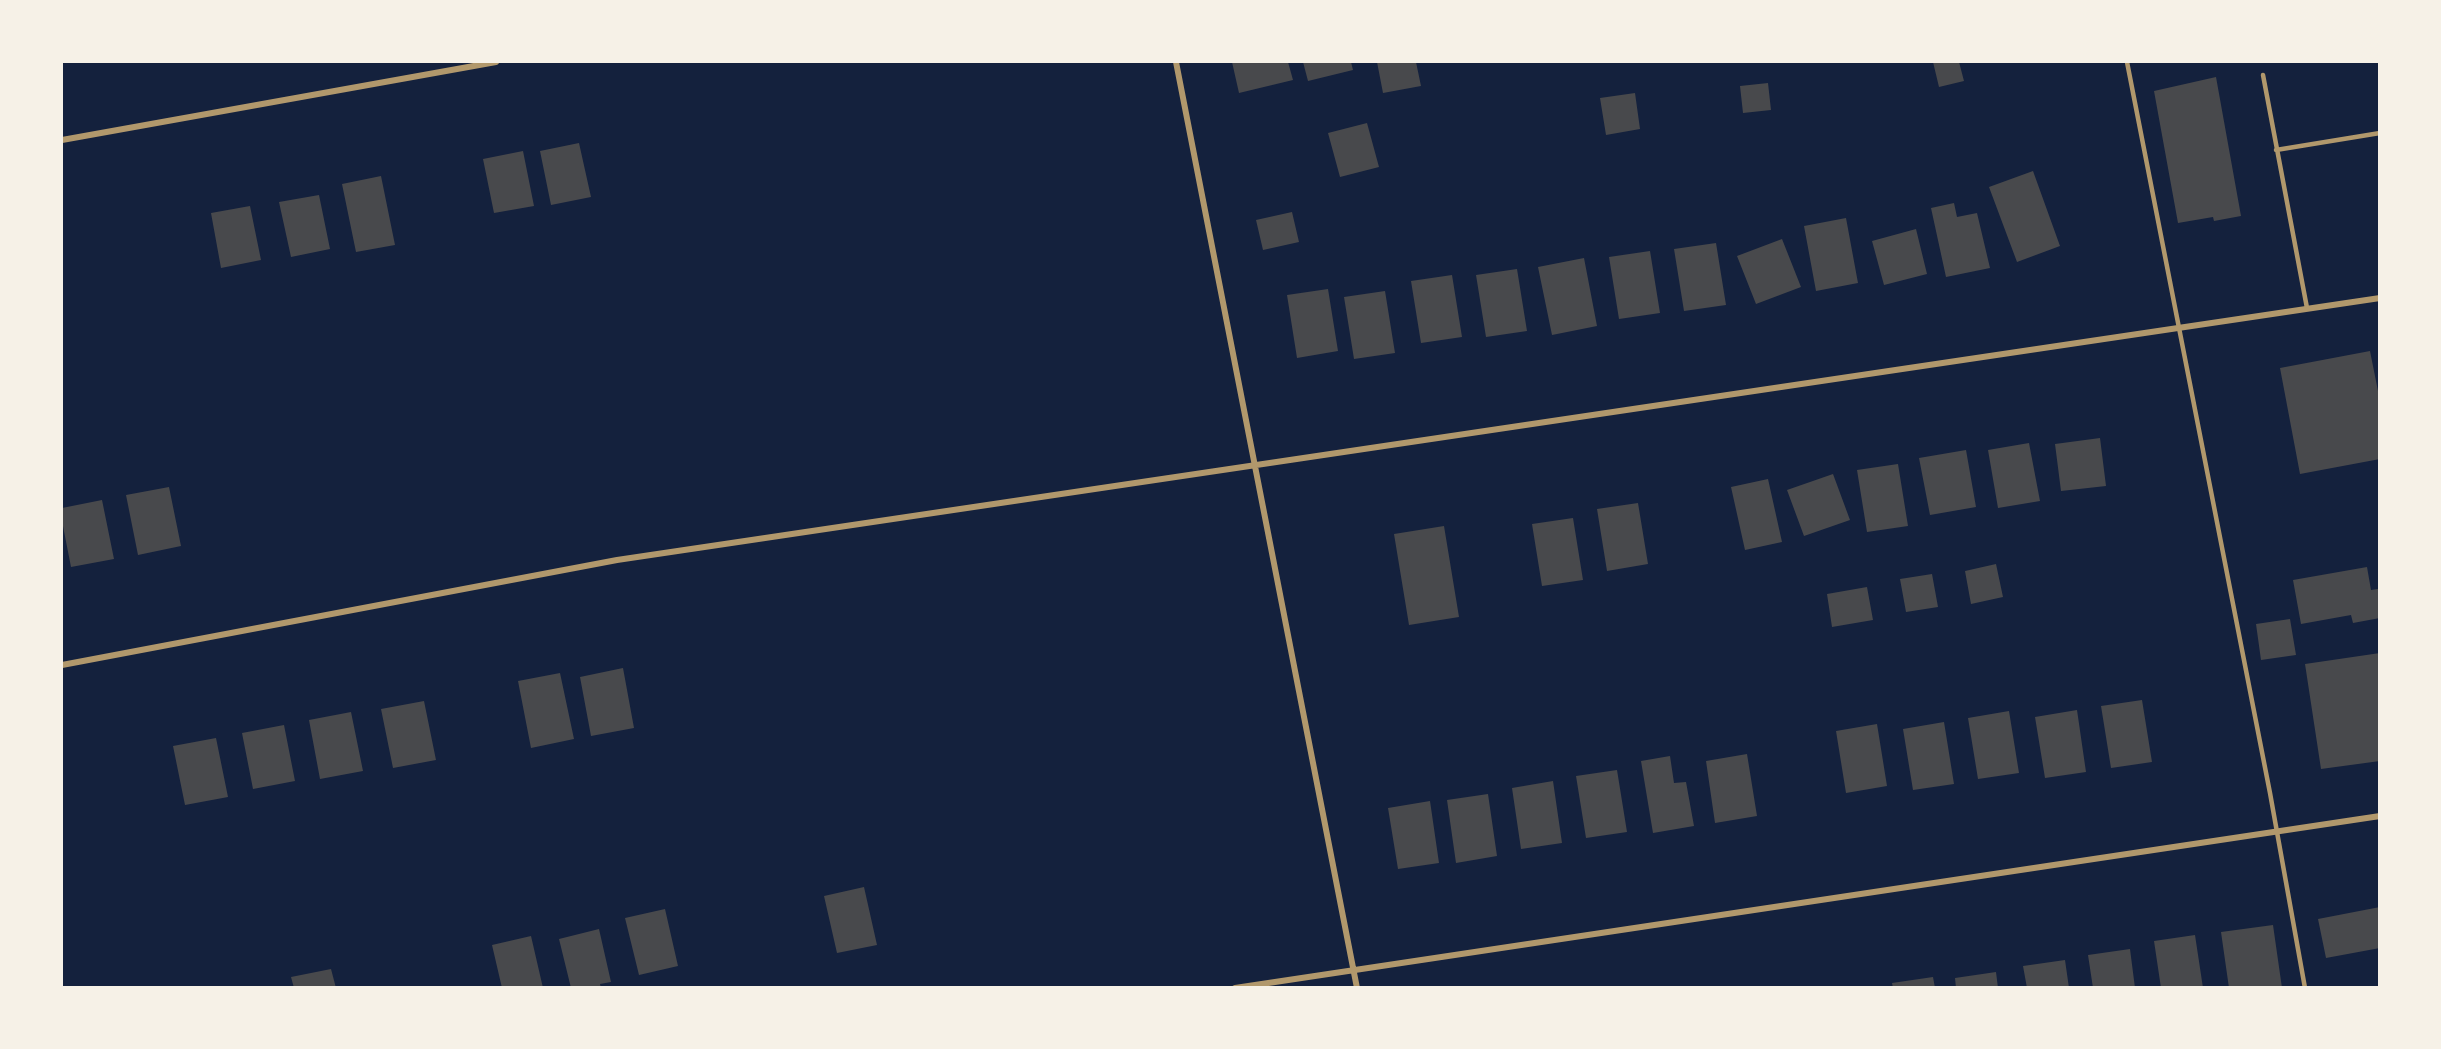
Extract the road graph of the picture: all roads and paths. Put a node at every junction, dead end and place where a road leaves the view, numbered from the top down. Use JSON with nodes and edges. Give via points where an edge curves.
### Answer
{"nodes":[{"id":1,"x":496,"y":62,"type":"edge"},
{"id":2,"x":1176,"y":62,"type":"edge"},
{"id":3,"x":2127,"y":62,"type":"edge"},
{"id":4,"x":2263,"y":75,"type":"dead end"},
{"id":5,"x":2379,"y":133,"type":"edge"},
{"id":6,"x":62,"y":140,"type":"edge"},
{"id":7,"x":2276,"y":150,"type":"junction"},
{"id":8,"x":2379,"y":298,"type":"edge"},
{"id":9,"x":2307,"y":308,"type":"junction"},
{"id":10,"x":2178,"y":328,"type":"junction"},
{"id":11,"x":1255,"y":465,"type":"junction"},
{"id":12,"x":62,"y":665,"type":"edge"},
{"id":13,"x":2379,"y":816,"type":"edge"},
{"id":14,"x":2277,"y":831,"type":"junction"},
{"id":15,"x":1354,"y":969,"type":"junction"},
{"id":16,"x":1235,"y":987,"type":"edge"},
{"id":17,"x":1358,"y":987,"type":"edge"},
{"id":18,"x":2305,"y":987,"type":"edge"}],
"edges":[{"from":1,"to":6,"type":"street"},
{"from":2,"to":11,"type":"street"},
{"from":3,"to":10,"type":"lane"},
{"from":4,"to":7,"type":"lane"},
{"from":5,"to":7,"type":"lane"},
{"from":7,"to":9,"type":"lane"},
{"from":8,"to":9,"type":"street"},
{"from":9,"to":10,"type":"street"},
{"from":10,"to":11,"type":"street"},
{"from":10,"to":14,"type":"lane"},
{"from":11,"to":12,"type":"street","via":[[617,560]]},
{"from":11,"to":15,"type":"street"},
{"from":13,"to":14,"type":"street"},
{"from":14,"to":15,"type":"street"},
{"from":14,"to":18,"type":"lane"},
{"from":15,"to":16,"type":"street"},
{"from":15,"to":17,"type":"street"}]}
